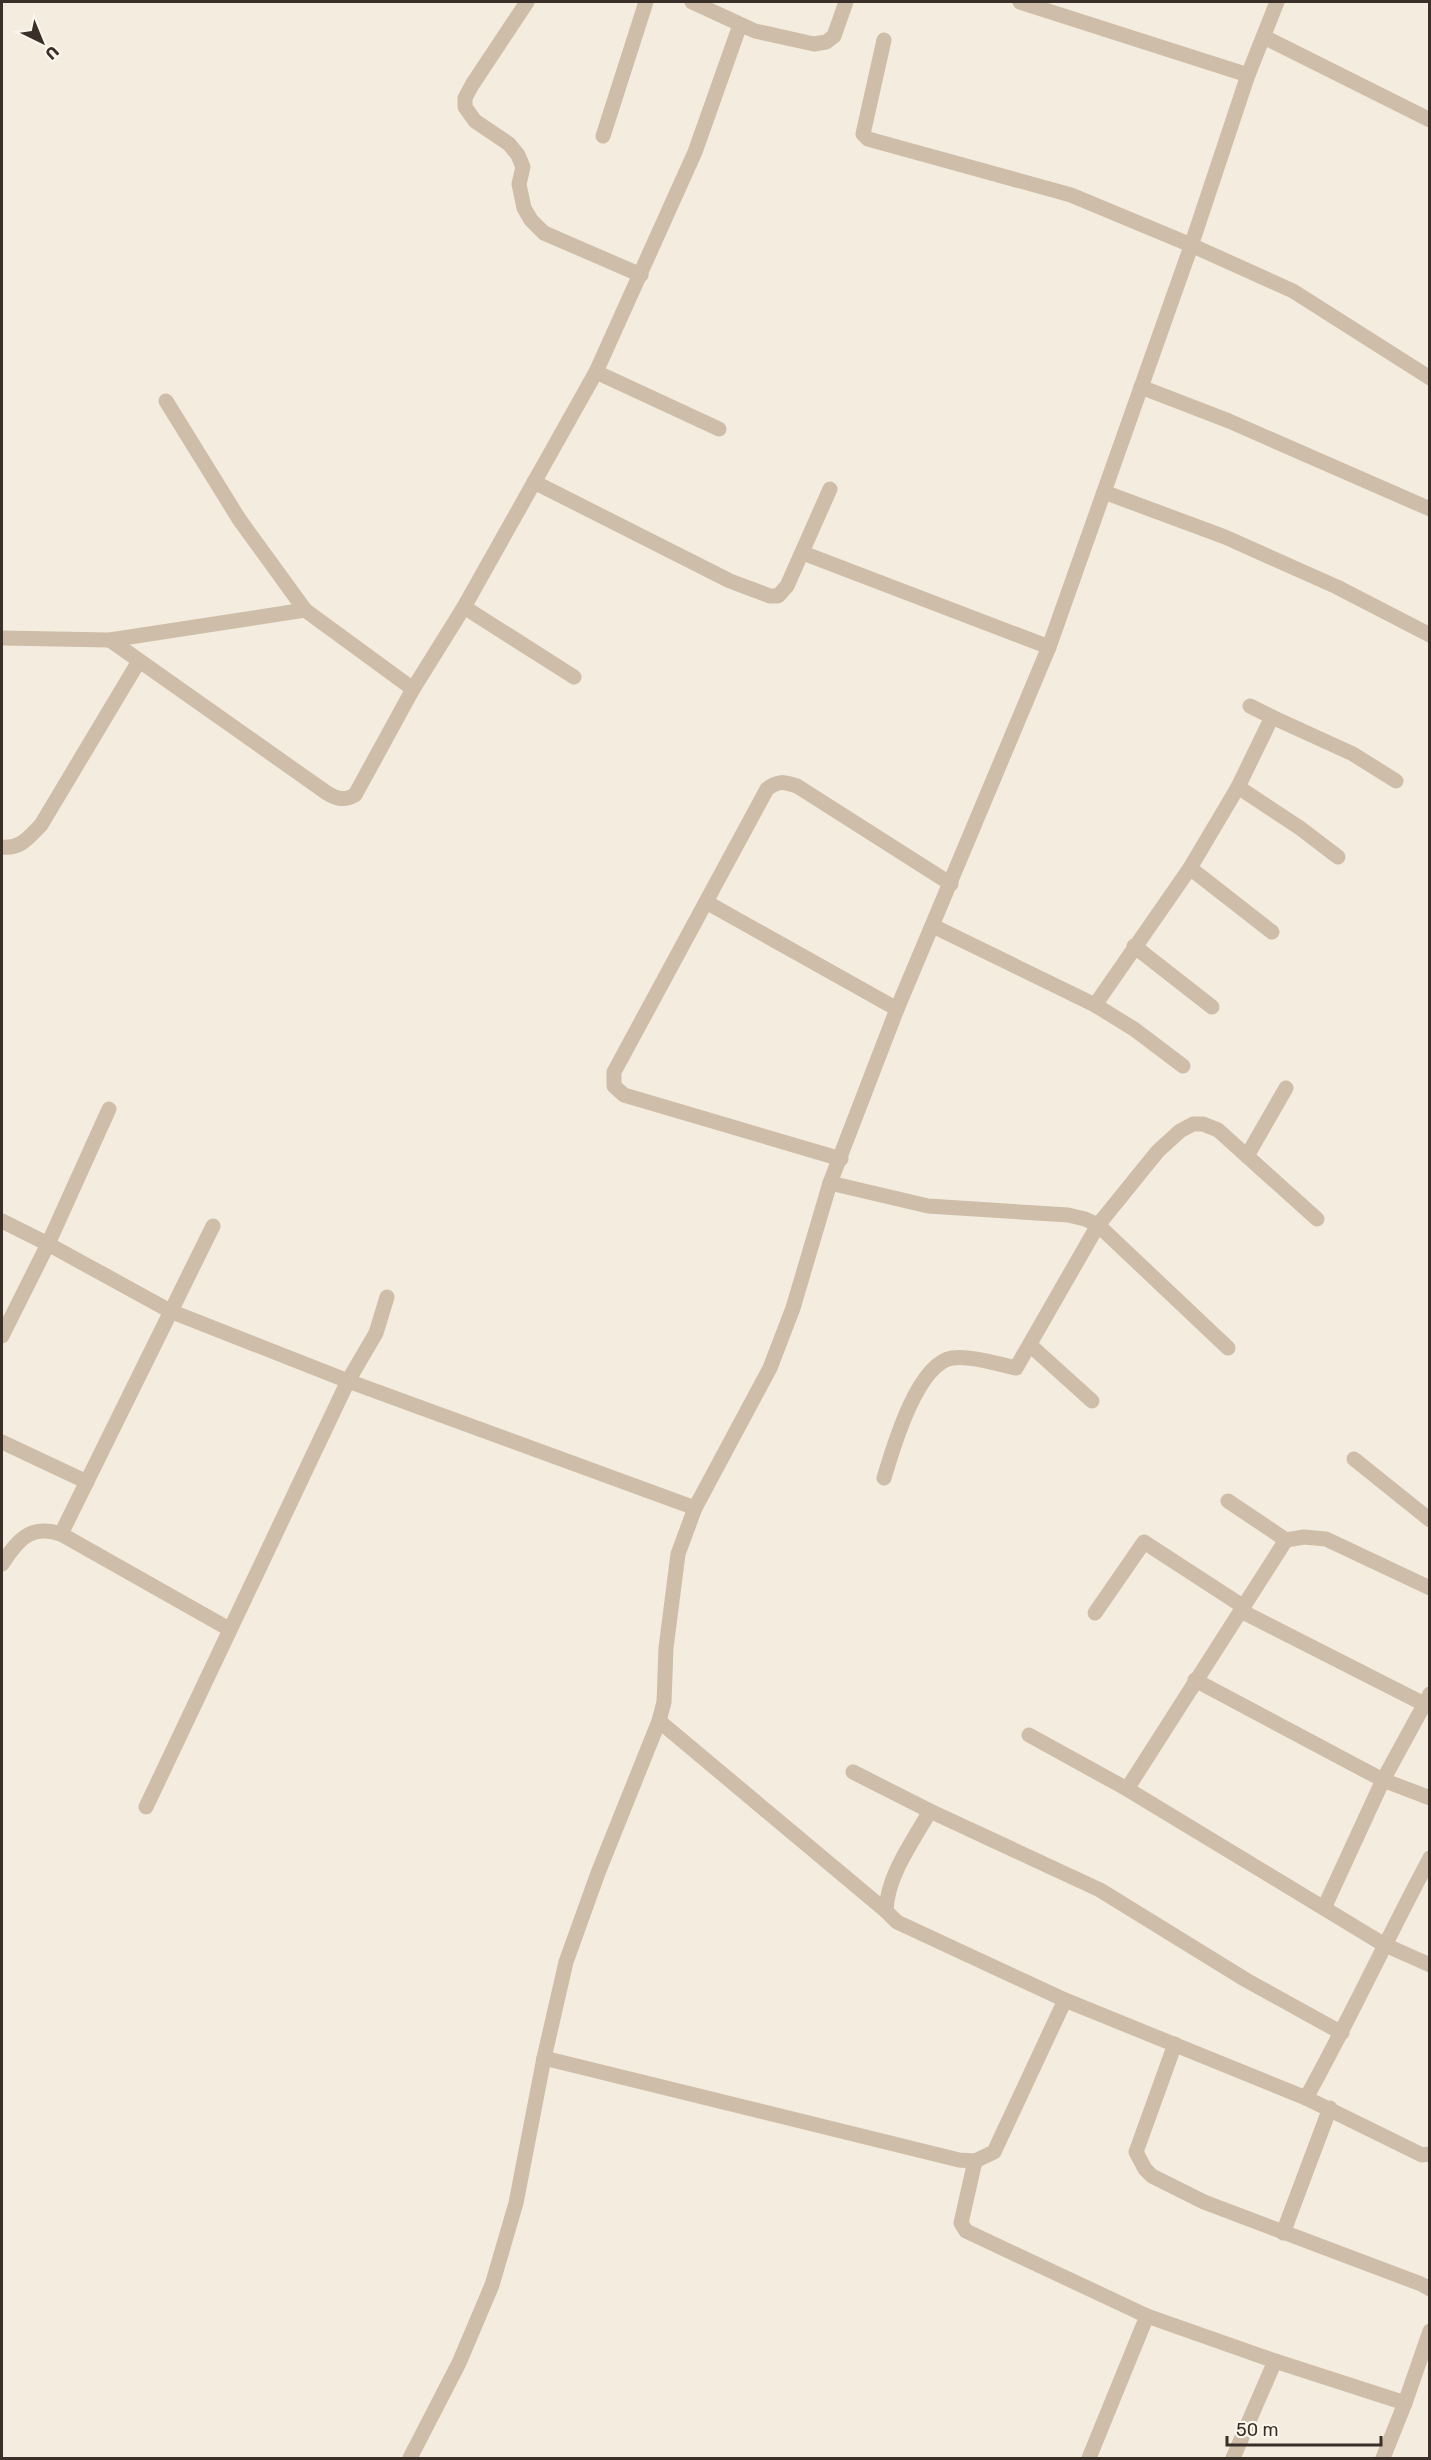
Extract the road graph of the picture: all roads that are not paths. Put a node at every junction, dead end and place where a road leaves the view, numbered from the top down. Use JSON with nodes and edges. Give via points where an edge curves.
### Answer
{"nodes":[{"id":1,"x":527,"y":2,"type":"edge"},
{"id":2,"x":646,"y":2,"type":"edge"},
{"id":3,"x":692,"y":2,"type":"edge"},
{"id":4,"x":846,"y":2,"type":"edge"},
{"id":5,"x":1020,"y":2,"type":"edge"},
{"id":6,"x":1276,"y":2,"type":"edge"},
{"id":7,"x":740,"y":25,"type":"junction"},
{"id":8,"x":1263,"y":37,"type":"junction"},
{"id":9,"x":884,"y":40,"type":"dead end"},
{"id":10,"x":1248,"y":75,"type":"junction"},
{"id":11,"x":1430,"y":120,"type":"edge"},
{"id":12,"x":603,"y":136,"type":"dead end"},
{"id":13,"x":1191,"y":245,"type":"junction"},
{"id":14,"x":641,"y":274,"type":"junction"},
{"id":15,"x":596,"y":372,"type":"junction"},
{"id":16,"x":1430,"y":378,"type":"edge"},
{"id":17,"x":1141,"y":387,"type":"junction"},
{"id":18,"x":166,"y":401,"type":"dead end"},
{"id":19,"x":719,"y":429,"type":"dead end"},
{"id":20,"x":534,"y":482,"type":"junction"},
{"id":21,"x":830,"y":489,"type":"dead end"},
{"id":22,"x":1104,"y":492,"type":"junction"},
{"id":23,"x":1430,"y":509,"type":"edge"},
{"id":24,"x":803,"y":553,"type":"junction"},
{"id":25,"x":464,"y":607,"type":"junction"},
{"id":26,"x":305,"y":610,"type":"junction"},
{"id":27,"x":1430,"y":635,"type":"edge"},
{"id":28,"x":2,"y":638,"type":"edge"},
{"id":29,"x":110,"y":640,"type":"junction"},
{"id":30,"x":1049,"y":647,"type":"junction"},
{"id":31,"x":139,"y":662,"type":"junction"},
{"id":32,"x":574,"y":677,"type":"dead end"},
{"id":33,"x":413,"y":690,"type":"junction"},
{"id":34,"x":1250,"y":706,"type":"dead end"},
{"id":35,"x":1272,"y":717,"type":"junction"},
{"id":36,"x":1396,"y":781,"type":"dead end"},
{"id":37,"x":1238,"y":787,"type":"junction"},
{"id":38,"x":2,"y":847,"type":"edge"},
{"id":39,"x":1338,"y":857,"type":"dead end"},
{"id":40,"x":1190,"y":868,"type":"junction"},
{"id":41,"x":951,"y":884,"type":"junction"},
{"id":42,"x":706,"y":902,"type":"junction"},
{"id":43,"x":933,"y":926,"type":"junction"},
{"id":44,"x":1272,"y":932,"type":"dead end"},
{"id":45,"x":1134,"y":946,"type":"junction"},
{"id":46,"x":1095,"y":1005,"type":"junction"},
{"id":47,"x":1212,"y":1007,"type":"dead end"},
{"id":48,"x":897,"y":1009,"type":"junction"},
{"id":49,"x":1184,"y":1066,"type":"dead end"},
{"id":50,"x":1286,"y":1088,"type":"dead end"},
{"id":51,"x":109,"y":1108,"type":"dead end"},
{"id":52,"x":1247,"y":1156,"type":"junction"},
{"id":53,"x":841,"y":1159,"type":"junction"},
{"id":54,"x":830,"y":1183,"type":"junction"},
{"id":55,"x":1317,"y":1220,"type":"dead end"},
{"id":56,"x":2,"y":1221,"type":"edge"},
{"id":57,"x":213,"y":1226,"type":"dead end"},
{"id":58,"x":1098,"y":1226,"type":"junction"},
{"id":59,"x":48,"y":1244,"type":"junction"},
{"id":60,"x":387,"y":1297,"type":"dead end"},
{"id":61,"x":171,"y":1311,"type":"junction"},
{"id":62,"x":2,"y":1336,"type":"edge"},
{"id":63,"x":1030,"y":1345,"type":"junction"},
{"id":64,"x":1228,"y":1348,"type":"dead end"},
{"id":65,"x":348,"y":1381,"type":"junction"},
{"id":66,"x":1092,"y":1401,"type":"dead end"},
{"id":67,"x":2,"y":1442,"type":"edge"},
{"id":68,"x":1354,"y":1459,"type":"dead end"},
{"id":69,"x":885,"y":1478,"type":"dead end"},
{"id":70,"x":87,"y":1482,"type":"junction"},
{"id":71,"x":1228,"y":1501,"type":"dead end"},
{"id":72,"x":695,"y":1508,"type":"junction"},
{"id":73,"x":1430,"y":1520,"type":"edge"},
{"id":74,"x":61,"y":1534,"type":"junction"},
{"id":75,"x":1286,"y":1540,"type":"junction"},
{"id":76,"x":2,"y":1564,"type":"edge"},
{"id":77,"x":1430,"y":1588,"type":"edge"},
{"id":78,"x":1243,"y":1609,"type":"junction"},
{"id":79,"x":1095,"y":1613,"type":"dead end"},
{"id":80,"x":229,"y":1629,"type":"junction"},
{"id":81,"x":1195,"y":1680,"type":"junction"},
{"id":82,"x":1427,"y":1699,"type":"edge"},
{"id":83,"x":659,"y":1721,"type":"junction"},
{"id":84,"x":1029,"y":1735,"type":"dead end"},
{"id":85,"x":853,"y":1772,"type":"dead end"},
{"id":86,"x":1383,"y":1780,"type":"junction"},
{"id":87,"x":1128,"y":1789,"type":"junction"},
{"id":88,"x":1430,"y":1798,"type":"edge"},
{"id":89,"x":146,"y":1807,"type":"dead end"},
{"id":90,"x":930,"y":1811,"type":"junction"},
{"id":91,"x":1430,"y":1858,"type":"edge"},
{"id":92,"x":1324,"y":1908,"type":"junction"},
{"id":93,"x":886,"y":1911,"type":"junction"},
{"id":94,"x":1383,"y":1944,"type":"junction"},
{"id":95,"x":1430,"y":1965,"type":"edge"},
{"id":96,"x":1065,"y":2000,"type":"junction"},
{"id":97,"x":1342,"y":2033,"type":"junction"},
{"id":98,"x":1176,"y":2044,"type":"junction"},
{"id":99,"x":544,"y":2058,"type":"junction"},
{"id":100,"x":1306,"y":2097,"type":"junction"},
{"id":101,"x":1330,"y":2108,"type":"junction"},
{"id":102,"x":1430,"y":2154,"type":"edge"},
{"id":103,"x":975,"y":2161,"type":"junction"},
{"id":104,"x":1283,"y":2233,"type":"junction"},
{"id":105,"x":1430,"y":2289,"type":"edge"},
{"id":106,"x":1147,"y":2316,"type":"junction"},
{"id":107,"x":1430,"y":2331,"type":"edge"},
{"id":108,"x":1275,"y":2361,"type":"junction"},
{"id":109,"x":1405,"y":2403,"type":"junction"},
{"id":110,"x":410,"y":2458,"type":"edge"},
{"id":111,"x":1089,"y":2458,"type":"edge"},
{"id":112,"x":1233,"y":2458,"type":"edge"},
{"id":113,"x":1383,"y":2458,"type":"edge"}],
"edges":[{"from":1,"to":14,"type":"street","via":[[472,85],[465,107],[475,121],[509,144],[518,155],[523,167],[519,184],[524,208],[544,233]]},
{"from":2,"to":12,"type":"street"},
{"from":3,"to":7,"type":"street"},
{"from":4,"to":7,"type":"street","via":[[834,36],[814,45]]},
{"from":5,"to":10,"type":"street"},
{"from":6,"to":8,"type":"street"},
{"from":7,"to":14,"type":"street","via":[[695,152]]},
{"from":8,"to":10,"type":"street"},
{"from":8,"to":11,"type":"street"},
{"from":9,"to":13,"type":"street","via":[[863,134],[868,139],[1071,195]]},
{"from":10,"to":13,"type":"street"},
{"from":13,"to":16,"type":"street","via":[[1293,291]]},
{"from":13,"to":17,"type":"street"},
{"from":14,"to":15,"type":"street"},
{"from":15,"to":19,"type":"street"},
{"from":15,"to":20,"type":"street"},
{"from":17,"to":22,"type":"street"},
{"from":17,"to":23,"type":"street"},
{"from":18,"to":26,"type":"street","via":[[238,519]]},
{"from":20,"to":24,"type":"street","via":[[730,581],[770,596],[783,592]]},
{"from":20,"to":25,"type":"street"},
{"from":21,"to":24,"type":"street"},
{"from":22,"to":27,"type":"street","via":[[1225,537],[1337,587]]},
{"from":22,"to":30,"type":"street"},
{"from":24,"to":30,"type":"street"},
{"from":25,"to":32,"type":"street"},
{"from":25,"to":33,"type":"street"},
{"from":26,"to":29,"type":"street"},
{"from":26,"to":33,"type":"street"},
{"from":28,"to":29,"type":"street"},
{"from":29,"to":31,"type":"street"},
{"from":30,"to":41,"type":"street"},
{"from":31,"to":33,"type":"street","via":[[336,798],[355,795]]},
{"from":31,"to":38,"type":"street","via":[[41,825],[13,848]]},
{"from":34,"to":35,"type":"street"},
{"from":35,"to":36,"type":"street","via":[[1353,754]]},
{"from":35,"to":37,"type":"street"},
{"from":37,"to":39,"type":"street"},
{"from":37,"to":40,"type":"street"},
{"from":40,"to":44,"type":"street"},
{"from":40,"to":45,"type":"street"},
{"from":41,"to":42,"type":"street","via":[[797,786],[776,782],[767,789]]},
{"from":41,"to":43,"type":"street"},
{"from":42,"to":48,"type":"street"},
{"from":42,"to":53,"type":"street","via":[[614,1072],[614,1086],[624,1095]]},
{"from":43,"to":46,"type":"street"},
{"from":43,"to":48,"type":"street"},
{"from":45,"to":46,"type":"street"},
{"from":45,"to":47,"type":"street"},
{"from":46,"to":49,"type":"street"},
{"from":48,"to":53,"type":"street"},
{"from":50,"to":52,"type":"street"},
{"from":51,"to":59,"type":"street"},
{"from":52,"to":55,"type":"street"},
{"from":52,"to":58,"type":"street","via":[[1218,1130],[1193,1124],[1158,1151]]},
{"from":53,"to":54,"type":"street"},
{"from":54,"to":58,"type":"street","via":[[928,1206],[1068,1215]]},
{"from":54,"to":72,"type":"street","via":[[793,1308],[770,1368]]},
{"from":56,"to":59,"type":"street"},
{"from":57,"to":61,"type":"street"},
{"from":58,"to":63,"type":"street"},
{"from":58,"to":64,"type":"street"},
{"from":59,"to":61,"type":"street"},
{"from":59,"to":62,"type":"street"},
{"from":60,"to":65,"type":"street","via":[[375,1333]]},
{"from":61,"to":65,"type":"street"},
{"from":61,"to":70,"type":"street"},
{"from":63,"to":66,"type":"street"},
{"from":63,"to":69,"type":"street","via":[[1016,1368],[953,1358],[938,1364],[898,1430]]},
{"from":65,"to":72,"type":"street"},
{"from":65,"to":80,"type":"street"},
{"from":67,"to":70,"type":"street"},
{"from":68,"to":73,"type":"street"},
{"from":70,"to":74,"type":"street"},
{"from":71,"to":75,"type":"street"},
{"from":72,"to":83,"type":"street","via":[[678,1554]]},
{"from":74,"to":76,"type":"street","via":[[45,1529],[27,1535]]},
{"from":74,"to":80,"type":"street"},
{"from":75,"to":77,"type":"street","via":[[1326,1539]]},
{"from":75,"to":78,"type":"street"},
{"from":78,"to":79,"type":"street","via":[[1144,1542]]},
{"from":78,"to":81,"type":"street"},
{"from":78,"to":82,"type":"street"},
{"from":80,"to":89,"type":"street"},
{"from":81,"to":86,"type":"street"},
{"from":81,"to":87,"type":"street"},
{"from":82,"to":86,"type":"street"},
{"from":83,"to":93,"type":"street"},
{"from":83,"to":99,"type":"street","via":[[566,1962]]},
{"from":84,"to":87,"type":"street"},
{"from":85,"to":90,"type":"street"},
{"from":86,"to":88,"type":"street"},
{"from":86,"to":92,"type":"street"},
{"from":87,"to":92,"type":"street"},
{"from":90,"to":93,"type":"street","via":[[897,1871]]},
{"from":90,"to":97,"type":"street","via":[[1100,1890],[1246,1980]]},
{"from":91,"to":94,"type":"street"},
{"from":92,"to":94,"type":"street"},
{"from":93,"to":96,"type":"street","via":[[897,1922]]},
{"from":94,"to":95,"type":"street"},
{"from":94,"to":97,"type":"street"},
{"from":96,"to":98,"type":"street"},
{"from":96,"to":103,"type":"street","via":[[994,2152]]},
{"from":97,"to":100,"type":"street"},
{"from":98,"to":100,"type":"street"},
{"from":98,"to":104,"type":"street","via":[[1136,2152],[1140,2162],[1152,2176],[1204,2202]]},
{"from":99,"to":103,"type":"street"},
{"from":99,"to":110,"type":"street","via":[[516,2202],[492,2285],[459,2362]]},
{"from":100,"to":101,"type":"street"},
{"from":101,"to":102,"type":"street","via":[[1422,2155]]},
{"from":101,"to":104,"type":"street"},
{"from":103,"to":106,"type":"street","via":[[961,2223],[966,2231]]},
{"from":104,"to":105,"type":"street"},
{"from":106,"to":108,"type":"street"},
{"from":106,"to":111,"type":"street"},
{"from":107,"to":109,"type":"street"},
{"from":108,"to":109,"type":"street"},
{"from":108,"to":112,"type":"street"},
{"from":109,"to":113,"type":"street"}]}
